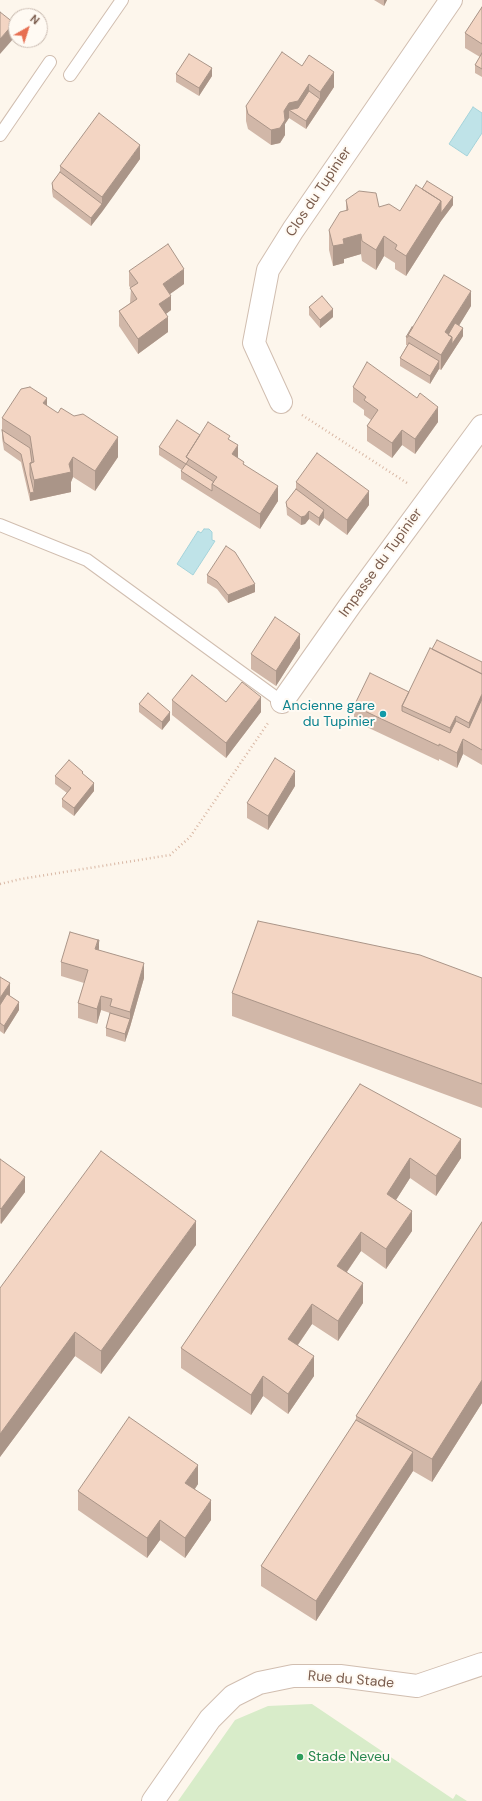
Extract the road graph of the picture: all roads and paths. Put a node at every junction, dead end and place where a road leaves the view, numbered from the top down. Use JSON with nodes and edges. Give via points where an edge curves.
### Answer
{"nodes":[{"id":1,"x":122,"y":0,"type":"edge"},
{"id":2,"x":451,"y":0,"type":"edge"},
{"id":3,"x":50,"y":62,"type":"dead end"},
{"id":4,"x":70,"y":75,"type":"dead end"},
{"id":5,"x":0,"y":135,"type":"edge"},
{"id":6,"x":281,"y":402,"type":"joint"},
{"id":7,"x":482,"y":426,"type":"edge"},
{"id":8,"x":428,"y":498,"type":"junction"},
{"id":9,"x":0,"y":525,"type":"edge"},
{"id":10,"x":282,"y":702,"type":"junction"},
{"id":11,"x":0,"y":884,"type":"edge"},
{"id":12,"x":482,"y":1664,"type":"edge"},
{"id":13,"x":153,"y":1801,"type":"edge"}],
"edges":[{"from":1,"to":4,"type":"lane"},
{"from":2,"to":6,"type":"street","name":"Clos du Tupinier","via":[[268,270],[254,343]]},
{"from":3,"to":5,"type":"lane"},
{"from":6,"to":8,"type":"path"},
{"from":7,"to":8,"type":"street","name":"Impasse du Tupinier"},
{"from":8,"to":10,"type":"street","name":"Impasse du Tupinier"},
{"from":9,"to":10,"type":"lane","via":[[87,560]]},
{"from":10,"to":11,"type":"path","via":[[190,837],[170,855]]},
{"from":12,"to":13,"type":"street","name":"Rue du Stade","via":[[417,1686],[340,1676],[293,1676],[259,1683],[232,1696],[210,1719]]}]}
